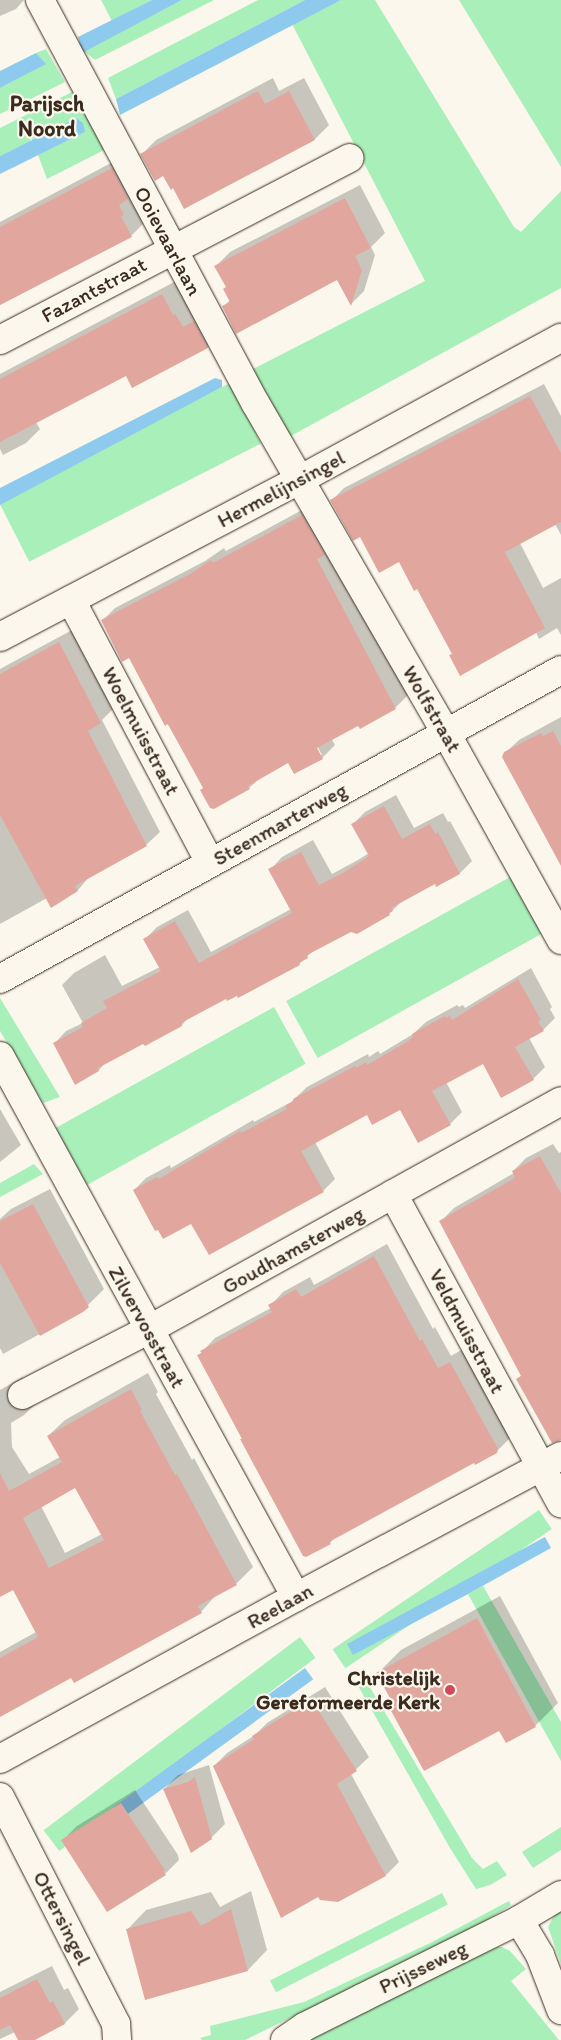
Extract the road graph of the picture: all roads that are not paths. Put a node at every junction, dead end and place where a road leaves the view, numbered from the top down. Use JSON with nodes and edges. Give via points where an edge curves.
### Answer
{"nodes":[{"id":1,"x":40,"y":0,"type":"edge"},
{"id":2,"x":349,"y":158,"type":"dead end"},
{"id":3,"x":172,"y":249,"type":"junction"},
{"id":4,"x":0,"y":340,"type":"edge"},
{"id":5,"x":558,"y":347,"type":"edge"},
{"id":6,"x":300,"y":480,"type":"junction"},
{"id":7,"x":70,"y":600,"type":"junction"},
{"id":8,"x":0,"y":637,"type":"edge"},
{"id":9,"x":561,"y":670,"type":"edge"},
{"id":10,"x":446,"y":733,"type":"junction"},
{"id":11,"x":210,"y":863,"type":"junction"},
{"id":12,"x":561,"y":940,"type":"edge"},
{"id":13,"x":0,"y":980,"type":"edge"},
{"id":14,"x":0,"y":1056,"type":"edge"},
{"id":15,"x":561,"y":1100,"type":"edge"},
{"id":16,"x":393,"y":1194,"type":"junction"},
{"id":17,"x":148,"y":1330,"type":"junction"},
{"id":18,"x":22,"y":1396,"type":"dead end"},
{"id":19,"x":551,"y":1461,"type":"edge"},
{"id":20,"x":561,"y":1503,"type":"edge"},
{"id":21,"x":296,"y":1597,"type":"junction"},
{"id":22,"x":0,"y":1759,"type":"edge"},
{"id":23,"x":0,"y":1797,"type":"edge"},
{"id":24,"x":561,"y":1895,"type":"edge"},
{"id":25,"x":519,"y":1920,"type":"junction"},
{"id":26,"x":561,"y":2010,"type":"edge"},
{"id":27,"x":117,"y":2040,"type":"edge"},
{"id":28,"x":285,"y":2040,"type":"edge"}],
"edges":[{"from":1,"to":3,"type":"street","name":"Ooievaarlaan"},
{"from":2,"to":3,"type":"street","name":"Fazantstraat"},
{"from":3,"to":4,"type":"street","name":"Fazantstraat"},
{"from":3,"to":6,"type":"street","name":"Ooievaarlaan"},
{"from":5,"to":6,"type":"street","name":"Hermelijnsingel"},
{"from":6,"to":7,"type":"street","name":"Hermelijnsingel"},
{"from":6,"to":10,"type":"street","name":"Wolfstraat"},
{"from":7,"to":8,"type":"street","name":"Hermelijnsingel"},
{"from":7,"to":11,"type":"street","name":"Woelmuisstraat"},
{"from":9,"to":10,"type":"street","name":"Steenmarterweg"},
{"from":10,"to":11,"type":"street","name":"Steenmarterweg"},
{"from":10,"to":12,"type":"street","name":"Wolfstraat"},
{"from":11,"to":13,"type":"street","name":"Steenmarterweg"},
{"from":14,"to":17,"type":"street","name":"Zilvervosstraat","via":[[44,1132]]},
{"from":15,"to":16,"type":"street","name":"Goudhamsterweg"},
{"from":16,"to":17,"type":"street","name":"Goudhamsterweg"},
{"from":16,"to":19,"type":"street","name":"Veldmuisstraat"},
{"from":17,"to":18,"type":"street","name":"Goudhamsterweg"},
{"from":17,"to":21,"type":"street","name":"Zilvervosstraat"},
{"from":19,"to":20,"type":"street","name":"Veldmuisstraat"},
{"from":19,"to":21,"type":"street","name":"Reelaan"},
{"from":21,"to":22,"type":"street","name":"Reelaan"},
{"from":23,"to":27,"type":"street","name":"Ottersingel","via":[[116,2024]]},
{"from":24,"to":25,"type":"street","name":"Prijsseweg"},
{"from":25,"to":26,"type":"street","via":[[540,1955]]},
{"from":25,"to":28,"type":"street","name":"Prijsseweg"}]}
